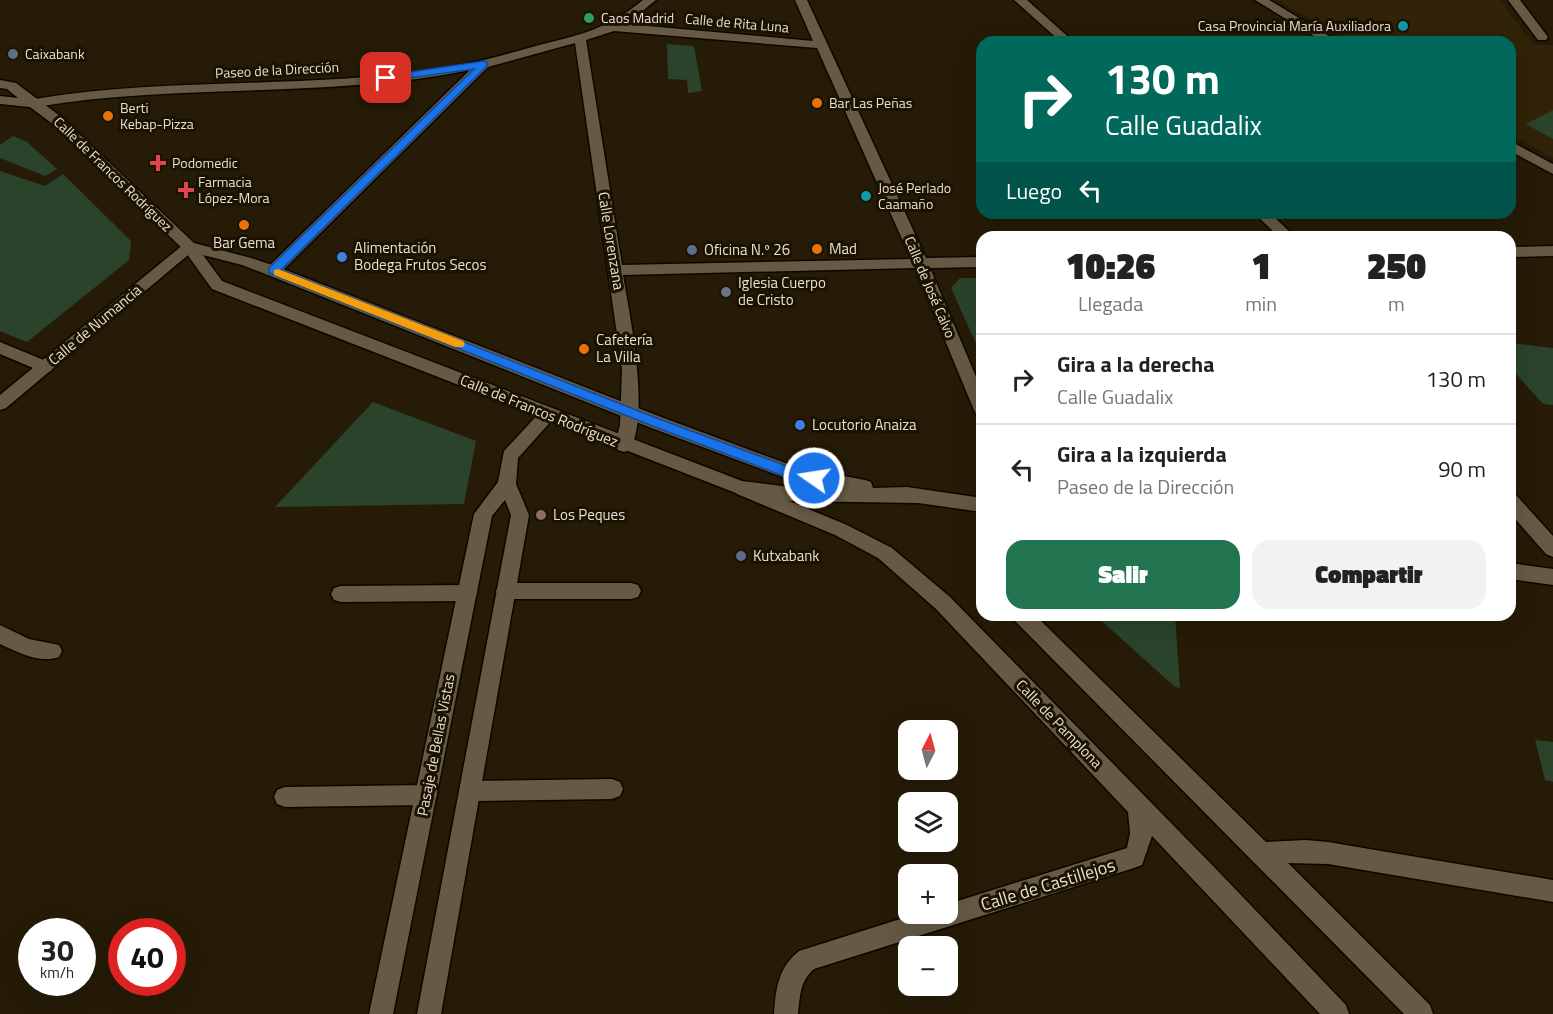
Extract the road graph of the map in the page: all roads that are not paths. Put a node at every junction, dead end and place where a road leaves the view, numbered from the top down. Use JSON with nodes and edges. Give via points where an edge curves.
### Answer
{"nodes":[{"id":1,"x":650,"y":0,"type":"edge"},
{"id":2,"x":801,"y":0,"type":"edge"},
{"id":3,"x":1020,"y":0,"type":"edge"},
{"id":4,"x":1261,"y":0,"type":"edge"},
{"id":5,"x":1514,"y":0,"type":"edge"},
{"id":6,"x":614,"y":27,"type":"junction"},
{"id":7,"x":1061,"y":36,"type":"edge"},
{"id":8,"x":1323,"y":36,"type":"edge"},
{"id":9,"x":1542,"y":37,"type":"dead end"},
{"id":10,"x":580,"y":39,"type":"junction"},
{"id":11,"x":822,"y":45,"type":"junction"},
{"id":12,"x":484,"y":64,"type":"junction"},
{"id":13,"x":0,"y":84,"type":"edge"},
{"id":14,"x":0,"y":100,"type":"edge"},
{"id":15,"x":35,"y":103,"type":"junction"},
{"id":16,"x":1516,"y":148,"type":"edge"},
{"id":17,"x":1553,"y":170,"type":"edge"},
{"id":18,"x":1268,"y":219,"type":"edge"},
{"id":19,"x":1281,"y":231,"type":"edge"},
{"id":20,"x":189,"y":247,"type":"junction"},
{"id":21,"x":1553,"y":251,"type":"edge"},
{"id":22,"x":1516,"y":252,"type":"edge"},
{"id":23,"x":920,"y":262,"type":"junction"},
{"id":24,"x":976,"y":262,"type":"edge"},
{"id":25,"x":616,"y":270,"type":"junction"},
{"id":26,"x":273,"y":271,"type":"junction"},
{"id":27,"x":0,"y":348,"type":"edge"},
{"id":28,"x":45,"y":367,"type":"junction"},
{"id":29,"x":976,"y":396,"type":"edge"},
{"id":30,"x":0,"y":404,"type":"edge"},
{"id":31,"x":628,"y":411,"type":"junction"},
{"id":32,"x":548,"y":414,"type":"junction"},
{"id":33,"x":624,"y":445,"type":"junction"},
{"id":34,"x":507,"y":484,"type":"junction"},
{"id":35,"x":741,"y":488,"type":"junction"},
{"id":36,"x":917,"y":496,"type":"junction"},
{"id":37,"x":976,"y":504,"type":"edge"},
{"id":38,"x":1516,"y":507,"type":"edge"},
{"id":39,"x":1553,"y":549,"type":"edge"},
{"id":40,"x":1516,"y":572,"type":"edge"},
{"id":41,"x":1553,"y":577,"type":"edge"},
{"id":42,"x":506,"y":591,"type":"junction"},
{"id":43,"x":631,"y":591,"type":"dead end"},
{"id":44,"x":466,"y":593,"type":"junction"},
{"id":45,"x":341,"y":594,"type":"dead end"},
{"id":46,"x":1028,"y":621,"type":"edge"},
{"id":47,"x":0,"y":634,"type":"edge"},
{"id":48,"x":52,"y":651,"type":"dead end"},
{"id":49,"x":612,"y":789,"type":"dead end"},
{"id":50,"x":470,"y":791,"type":"junction"},
{"id":51,"x":426,"y":795,"type":"junction"},
{"id":52,"x":285,"y":797,"type":"dead end"},
{"id":53,"x":1138,"y":807,"type":"junction"},
{"id":54,"x":1262,"y":853,"type":"junction"},
{"id":55,"x":1553,"y":891,"type":"edge"},
{"id":56,"x":381,"y":1014,"type":"edge"},
{"id":57,"x":429,"y":1014,"type":"edge"},
{"id":58,"x":786,"y":1014,"type":"edge"},
{"id":59,"x":1337,"y":1014,"type":"edge"},
{"id":60,"x":1420,"y":1014,"type":"edge"}],
"edges":[{"from":1,"to":6,"type":"street","name":"Paseo de la Dirección"},
{"from":2,"to":11,"type":"street","name":"Calle de José Calvo"},
{"from":3,"to":7,"type":"street"},
{"from":4,"to":8,"type":"street"},
{"from":5,"to":9,"type":"street"},
{"from":6,"to":10,"type":"street","name":"Paseo de la Dirección"},
{"from":6,"to":11,"type":"street","name":"Calle de Rita Luna"},
{"from":10,"to":12,"type":"street","name":"Paseo de la Dirección"},
{"from":10,"to":25,"type":"street","name":"Calle Lorenzana"},
{"from":11,"to":23,"type":"street","name":"Calle de José Calvo"},
{"from":12,"to":15,"type":"street","name":"Paseo de la Dirección","via":[[410,77],[83,95]]},
{"from":12,"to":26,"type":"street"},
{"from":13,"to":15,"type":"street","name":"Calle de Francos Rodríguez","via":[[11,86]]},
{"from":14,"to":15,"type":"street"},
{"from":15,"to":20,"type":"street","name":"Calle de Francos Rodríguez"},
{"from":16,"to":17,"type":"street"},
{"from":18,"to":19,"type":"street"},
{"from":20,"to":26,"type":"street","name":"Calle de Francos Rodríguez"},
{"from":20,"to":28,"type":"street","name":"Calle de Numancia"},
{"from":20,"to":32,"type":"street","name":"Calle de Francos Rodríguez","via":[[218,285]]},
{"from":21,"to":22,"type":"street"},
{"from":23,"to":24,"type":"street"},
{"from":23,"to":25,"type":"street"},
{"from":23,"to":29,"type":"street","name":"Calle de José Calvo"},
{"from":25,"to":31,"type":"street","name":"Calle Lorenzana","via":[[630,369]]},
{"from":26,"to":31,"type":"street","name":"Calle de Francos Rodríguez"},
{"from":27,"to":28,"type":"street"},
{"from":28,"to":30,"type":"street","name":"Calle de Numancia"},
{"from":31,"to":33,"type":"street","name":"Calle Lorenzana"},
{"from":31,"to":36,"type":"street","name":"Calle de Francos Rodríguez","via":[[794,474]]},
{"from":32,"to":33,"type":"street","name":"Calle de Francos Rodríguez"},
{"from":32,"to":34,"type":"street","via":[[510,456]]},
{"from":33,"to":35,"type":"street","name":"Calle de Francos Rodríguez"},
{"from":34,"to":42,"type":"street","via":[[519,515]]},
{"from":34,"to":44,"type":"street","name":"Pasaje de Bellas Vistas","via":[[483,514]]},
{"from":35,"to":36,"type":"street","name":"Calle de Francos Rodríguez","via":[[790,494]]},
{"from":35,"to":53,"type":"street","name":"Calle de Pamplona","via":[[841,530],[902,566],[944,603]]},
{"from":36,"to":37,"type":"street","name":"Calle de Francos Rodríguez"},
{"from":38,"to":39,"type":"street"},
{"from":40,"to":41,"type":"street"},
{"from":42,"to":43,"type":"street"},
{"from":42,"to":50,"type":"street"},
{"from":44,"to":45,"type":"street"},
{"from":44,"to":51,"type":"street","name":"Pasaje de Bellas Vistas"},
{"from":46,"to":54,"type":"street"},
{"from":47,"to":48,"type":"street","via":[[26,647]]},
{"from":49,"to":50,"type":"street"},
{"from":50,"to":57,"type":"street"},
{"from":51,"to":52,"type":"street"},
{"from":51,"to":56,"type":"street","name":"Pasaje de Bellas Vistas"},
{"from":53,"to":58,"type":"street","name":"Calle de Castillejos","via":[[1142,843],[1134,857],[807,959],[795,969]]},
{"from":53,"to":59,"type":"street","name":"Calle de Pamplona"},
{"from":54,"to":55,"type":"street","via":[[1306,850]]},
{"from":54,"to":60,"type":"street"}]}
